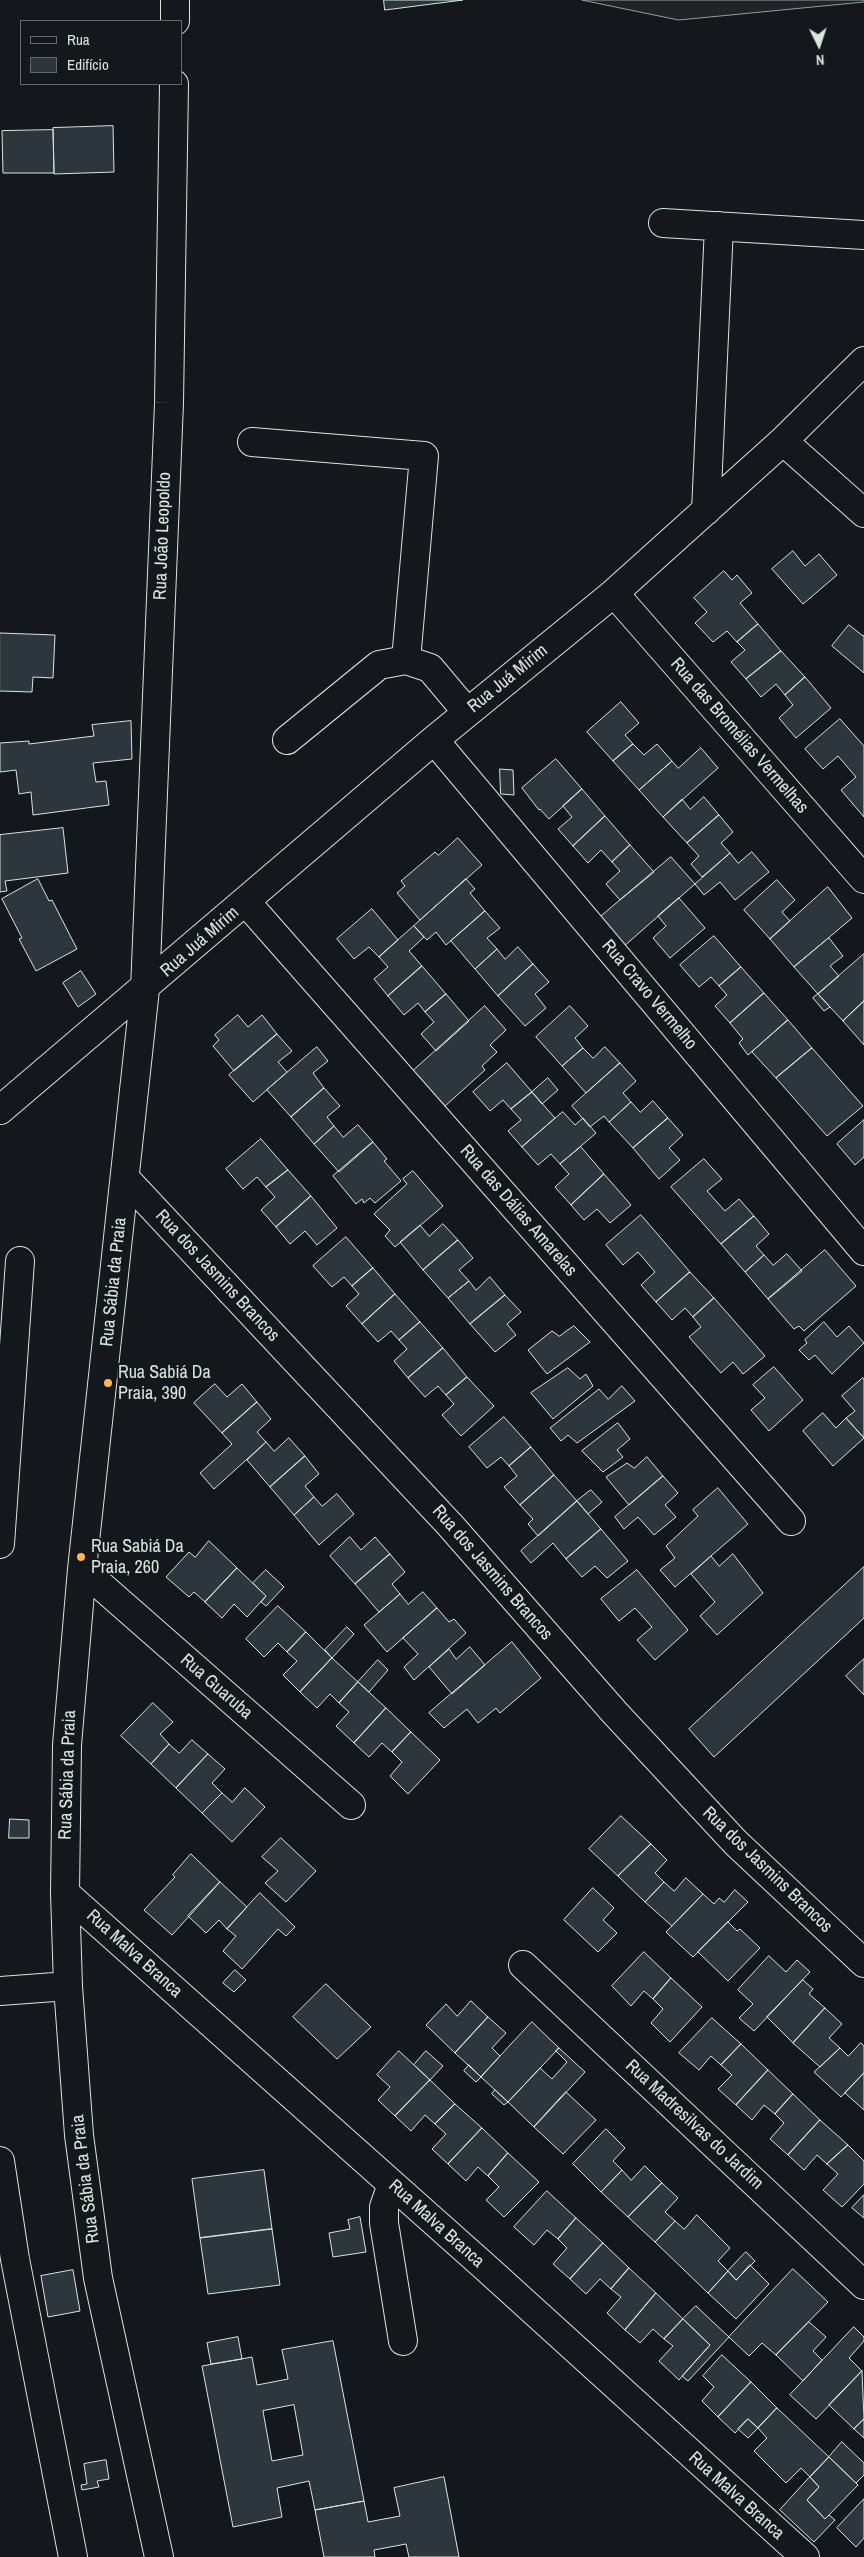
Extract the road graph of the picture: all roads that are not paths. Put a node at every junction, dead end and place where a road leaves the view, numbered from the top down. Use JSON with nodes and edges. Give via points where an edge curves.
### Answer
{"nodes":[{"id":1,"x":175,"y":0,"type":"edge"},
{"id":2,"x":175,"y":20,"type":"edge"},
{"id":3,"x":174,"y":85,"type":"edge"},
{"id":4,"x":663,"y":223,"type":"dead end"},
{"id":5,"x":719,"y":226,"type":"junction"},
{"id":6,"x":864,"y":235,"type":"edge"},
{"id":7,"x":864,"y":361,"type":"edge"},
{"id":8,"x":783,"y":441,"type":"junction"},
{"id":9,"x":252,"y":442,"type":"dead end"},
{"id":10,"x":706,"y":511,"type":"junction"},
{"id":11,"x":864,"y":513,"type":"edge"},
{"id":12,"x":614,"y":593,"type":"junction"},
{"id":13,"x":406,"y":660,"type":"junction"},
{"id":14,"x":467,"y":712,"type":"junction"},
{"id":15,"x":287,"y":740,"type":"dead end"},
{"id":16,"x":434,"y":740,"type":"junction"},
{"id":17,"x":864,"y":879,"type":"edge"},
{"id":18,"x":246,"y":902,"type":"junction"},
{"id":19,"x":145,"y":989,"type":"junction"},
{"id":20,"x":0,"y":1110,"type":"edge"},
{"id":21,"x":125,"y":1178,"type":"junction"},
{"id":22,"x":864,"y":1250,"type":"edge"},
{"id":23,"x":20,"y":1261,"type":"dead end"},
{"id":24,"x":791,"y":1520,"type":"dead end"},
{"id":25,"x":0,"y":1544,"type":"edge"},
{"id":26,"x":82,"y":1570,"type":"junction"},
{"id":27,"x":351,"y":1805,"type":"dead end"},
{"id":28,"x":65,"y":1893,"type":"junction"},
{"id":29,"x":864,"y":1963,"type":"edge"},
{"id":30,"x":523,"y":1965,"type":"dead end"},
{"id":31,"x":68,"y":1986,"type":"junction"},
{"id":32,"x":0,"y":1991,"type":"edge"},
{"id":33,"x":0,"y":2161,"type":"edge"},
{"id":34,"x":392,"y":2184,"type":"junction"},
{"id":35,"x":864,"y":2285,"type":"edge"},
{"id":36,"x":403,"y":2340,"type":"dead end"},
{"id":37,"x":73,"y":2557,"type":"edge"},
{"id":38,"x":158,"y":2557,"type":"edge"},
{"id":39,"x":805,"y":2557,"type":"edge"}],
"edges":[{"from":1,"to":2,"type":"street"},
{"from":3,"to":19,"type":"street","name":"Rua João Leopoldo","via":[[168,403]]},
{"from":4,"to":5,"type":"street"},
{"from":5,"to":6,"type":"street"},
{"from":5,"to":10,"type":"street"},
{"from":7,"to":8,"type":"street","name":"Rua Juá Mirim"},
{"from":8,"to":10,"type":"street","name":"Rua Juá Mirim"},
{"from":8,"to":11,"type":"street"},
{"from":9,"to":13,"type":"street","via":[[424,456]]},
{"from":10,"to":12,"type":"street","name":"Rua Juá Mirim"},
{"from":12,"to":14,"type":"street","name":"Rua Juá Mirim"},
{"from":12,"to":17,"type":"street","name":"Rua das Bromélias Vermelhas"},
{"from":13,"to":14,"type":"street","via":[[430,668]]},
{"from":13,"to":15,"type":"street","via":[[378,665]]},
{"from":14,"to":16,"type":"street","name":"Rua Juá Mirim"},
{"from":16,"to":18,"type":"street","name":"Rua Juá Mirim"},
{"from":16,"to":22,"type":"street","name":"Rua Cravo Vermelho"},
{"from":18,"to":19,"type":"street","name":"Rua Juá Mirim"},
{"from":18,"to":24,"type":"street","name":"Rua das Dálias Amarelas"},
{"from":19,"to":20,"type":"street","name":"Rua Juá Mirim"},
{"from":19,"to":21,"type":"street","name":"Rua Sábia da Praia"},
{"from":21,"to":26,"type":"street","name":"Rua Sábia da Praia"},
{"from":21,"to":29,"type":"street","name":"Rua dos Jasmins Brancos","via":[[450,1525],[614,1713],[736,1843]]},
{"from":23,"to":25,"type":"street"},
{"from":26,"to":27,"type":"street","name":"Rua Guaruba"},
{"from":26,"to":28,"type":"street","name":"Rua Sábia da Praia","via":[[67,1745]]},
{"from":28,"to":31,"type":"street","name":"Rua Sábia da Praia"},
{"from":28,"to":34,"type":"street","name":"Rua Malva Branca"},
{"from":30,"to":35,"type":"street","name":"Rua Madresilvas do Jardim"},
{"from":31,"to":32,"type":"street"},
{"from":31,"to":38,"type":"street","name":"Rua Sábia da Praia","via":[[79,2136],[98,2278]]},
{"from":33,"to":37,"type":"street","via":[[15,2258]]},
{"from":34,"to":36,"type":"street","via":[[384,2207],[384,2223]]},
{"from":34,"to":39,"type":"street","name":"Rua Malva Branca"}]}
